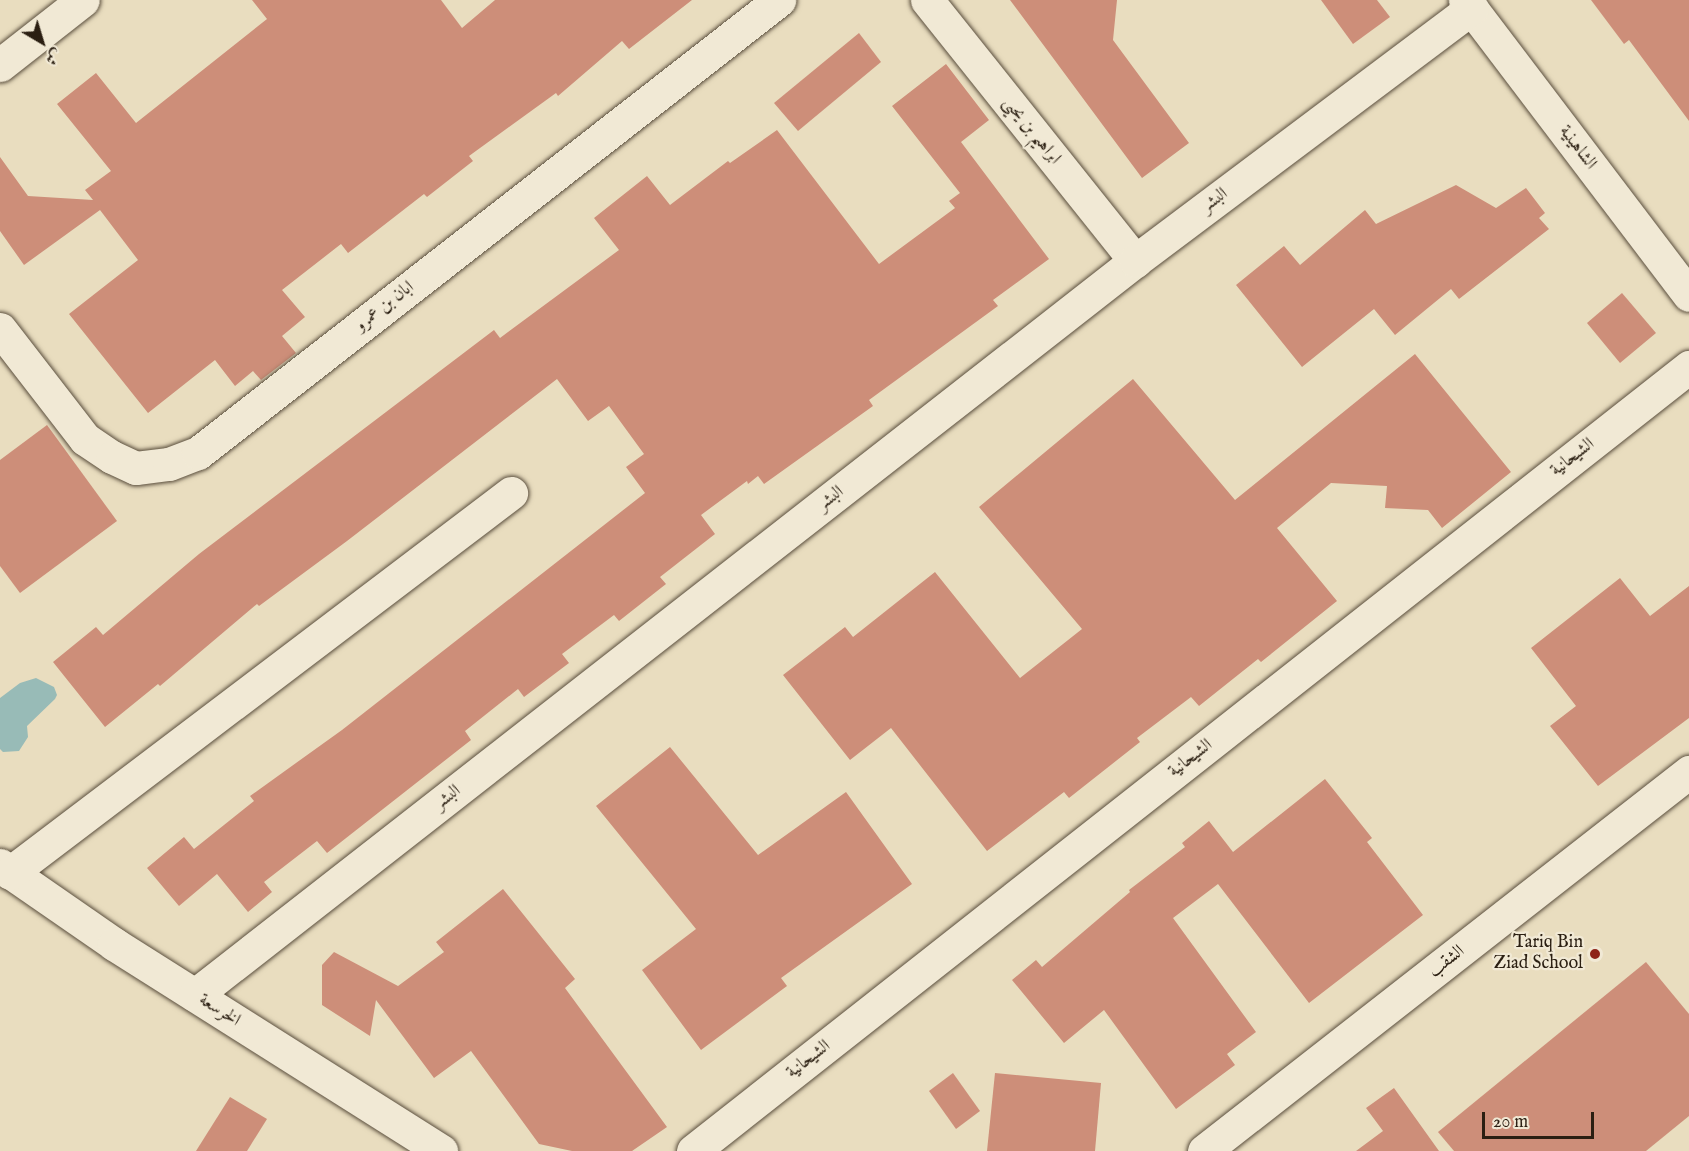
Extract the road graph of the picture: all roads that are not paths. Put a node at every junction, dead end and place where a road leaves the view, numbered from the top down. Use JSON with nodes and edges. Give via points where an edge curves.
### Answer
{"nodes":[{"id":1,"x":83,"y":0,"type":"edge"},
{"id":2,"x":779,"y":0,"type":"edge"},
{"id":3,"x":927,"y":0,"type":"edge"},
{"id":4,"x":1468,"y":4,"type":"edge"},
{"id":5,"x":0,"y":65,"type":"edge"},
{"id":6,"x":1135,"y":261,"type":"junction"},
{"id":7,"x":1689,"y":295,"type":"edge"},
{"id":8,"x":0,"y":329,"type":"edge"},
{"id":9,"x":1689,"y":367,"type":"edge"},
{"id":10,"x":511,"y":493,"type":"dead end"},
{"id":11,"x":1689,"y":772,"type":"edge"},
{"id":12,"x":5,"y":869,"type":"edge"},
{"id":13,"x":195,"y":995,"type":"junction"},
{"id":14,"x":1220,"y":1146,"type":"edge"},
{"id":15,"x":441,"y":1151,"type":"edge"},
{"id":16,"x":693,"y":1151,"type":"edge"}],
"edges":[{"from":1,"to":5,"type":"street"},
{"from":2,"to":8,"type":"street","name":"ابان بن عمرو","via":[[198,453],[169,464],[136,468],[112,457],[85,439]]},
{"from":3,"to":6,"type":"street","name":"ابراهيم بن يحيى"},
{"from":4,"to":6,"type":"street","name":"البشر"},
{"from":4,"to":7,"type":"street","name":"الشاهينية"},
{"from":6,"to":13,"type":"street","name":"البشر"},
{"from":9,"to":16,"type":"street","name":"الشيحانية"},
{"from":10,"to":12,"type":"street"},
{"from":11,"to":14,"type":"street","name":"الشقب"},
{"from":12,"to":13,"type":"street","name":"الخرسعة"},
{"from":13,"to":15,"type":"street","name":"الخرسعة"}]}
